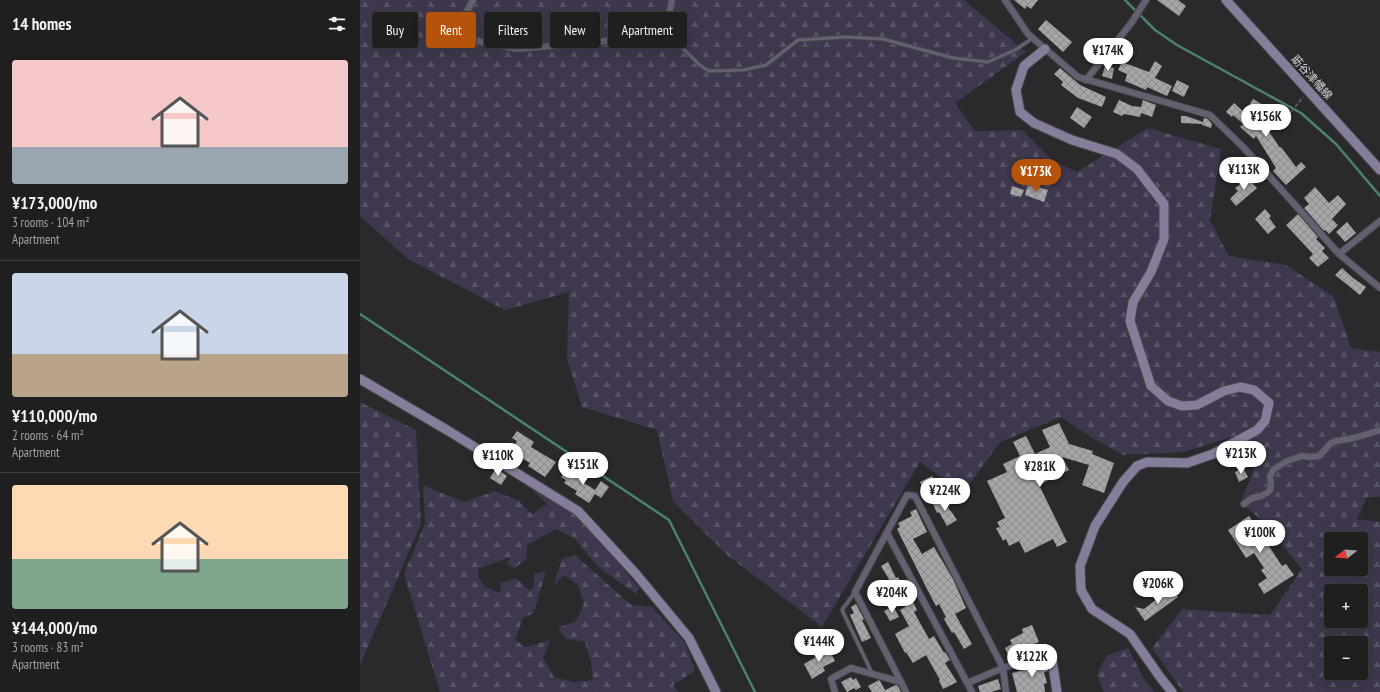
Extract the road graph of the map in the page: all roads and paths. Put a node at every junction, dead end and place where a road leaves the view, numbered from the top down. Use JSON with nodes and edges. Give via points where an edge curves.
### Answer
{"nodes":[{"id":1,"x":473,"y":0,"type":"edge"},
{"id":2,"x":672,"y":0,"type":"edge"},
{"id":3,"x":1005,"y":0,"type":"edge"},
{"id":4,"x":1146,"y":0,"type":"edge"},
{"id":5,"x":1226,"y":0,"type":"edge"},
{"id":6,"x":670,"y":12,"type":"edge"},
{"id":7,"x":1033,"y":38,"type":"junction"},
{"id":8,"x":608,"y":40,"type":"edge"},
{"id":9,"x":682,"y":48,"type":"edge"},
{"id":10,"x":1045,"y":49,"type":"junction"},
{"id":11,"x":1086,"y":80,"type":"junction"},
{"id":12,"x":1308,"y":91,"type":"junction"},
{"id":13,"x":1284,"y":121,"type":"dead end"},
{"id":14,"x":1380,"y":170,"type":"edge"},
{"id":15,"x":1380,"y":221,"type":"edge"},
{"id":16,"x":1339,"y":254,"type":"junction"},
{"id":17,"x":1380,"y":288,"type":"edge"},
{"id":18,"x":360,"y":379,"type":"edge"},
{"id":19,"x":1380,"y":430,"type":"edge"},
{"id":20,"x":1244,"y":504,"type":"dead end"},
{"id":21,"x":887,"y":534,"type":"junction"},
{"id":22,"x":855,"y":592,"type":"junction"},
{"id":23,"x":1051,"y":653,"type":"joint"},
{"id":24,"x":1003,"y":668,"type":"junction"},
{"id":25,"x":872,"y":674,"type":"junction"},
{"id":26,"x":901,"y":682,"type":"junction"},
{"id":27,"x":967,"y":683,"type":"junction"},
{"id":28,"x":716,"y":692,"type":"edge"},
{"id":29,"x":835,"y":692,"type":"edge"},
{"id":30,"x":906,"y":692,"type":"edge"},
{"id":31,"x":972,"y":692,"type":"edge"},
{"id":32,"x":1006,"y":692,"type":"edge"},
{"id":33,"x":1057,"y":692,"type":"edge"},
{"id":34,"x":1172,"y":692,"type":"edge"}],
"edges":[{"from":1,"to":8,"type":"street","via":[[465,14],[463,27],[468,39],[517,49]]},
{"from":2,"to":6,"type":"street"},
{"from":3,"to":7,"type":"street"},
{"from":4,"to":11,"type":"street"},
{"from":5,"to":12,"type":"street","name":"莇谷津幡線"},
{"from":7,"to":9,"type":"lane","via":[[1015,50],[988,62],[953,58],[883,39],[845,36],[798,40],[766,65],[744,70],[709,71]]},
{"from":7,"to":10,"type":"street"},
{"from":10,"to":11,"type":"street","via":[[1078,77]]},
{"from":10,"to":34,"type":"street","via":[[1024,66],[1016,90],[1020,112],[1034,123],[1072,140],[1117,154],[1137,169],[1164,204],[1164,239],[1151,272],[1133,302],[1130,321],[1151,386],[1168,401],[1182,406],[1197,405],[1224,391],[1240,387],[1254,390],[1268,403],[1265,422],[1257,430],[1213,454],[1187,463],[1147,462],[1137,466],[1123,482],[1096,526],[1080,566],[1081,590],[1092,609],[1130,634]]},
{"from":11,"to":16,"type":"street","via":[[1210,115],[1244,148]]},
{"from":12,"to":13,"type":"path"},
{"from":12,"to":14,"type":"street","name":"莇谷津幡線"},
{"from":15,"to":16,"type":"street"},
{"from":16,"to":17,"type":"street"},
{"from":18,"to":28,"type":"street","via":[[578,511],[636,574],[689,638]]},
{"from":19,"to":20,"type":"street","via":[[1331,443],[1318,456],[1302,456],[1287,461],[1274,469],[1270,476],[1268,493],[1252,498]]},
{"from":21,"to":22,"type":"street"},
{"from":21,"to":24,"type":"street","via":[[907,495],[915,496]]},
{"from":21,"to":27,"type":"street"},
{"from":22,"to":25,"type":"lane","via":[[842,610]]},
{"from":22,"to":26,"type":"street"},
{"from":23,"to":24,"type":"street"},
{"from":23,"to":33,"type":"street"},
{"from":24,"to":27,"type":"street"},
{"from":24,"to":32,"type":"street"},
{"from":25,"to":26,"type":"street"},
{"from":25,"to":29,"type":"street","via":[[850,668],[831,679]]},
{"from":26,"to":30,"type":"street"},
{"from":27,"to":31,"type":"street"}]}
